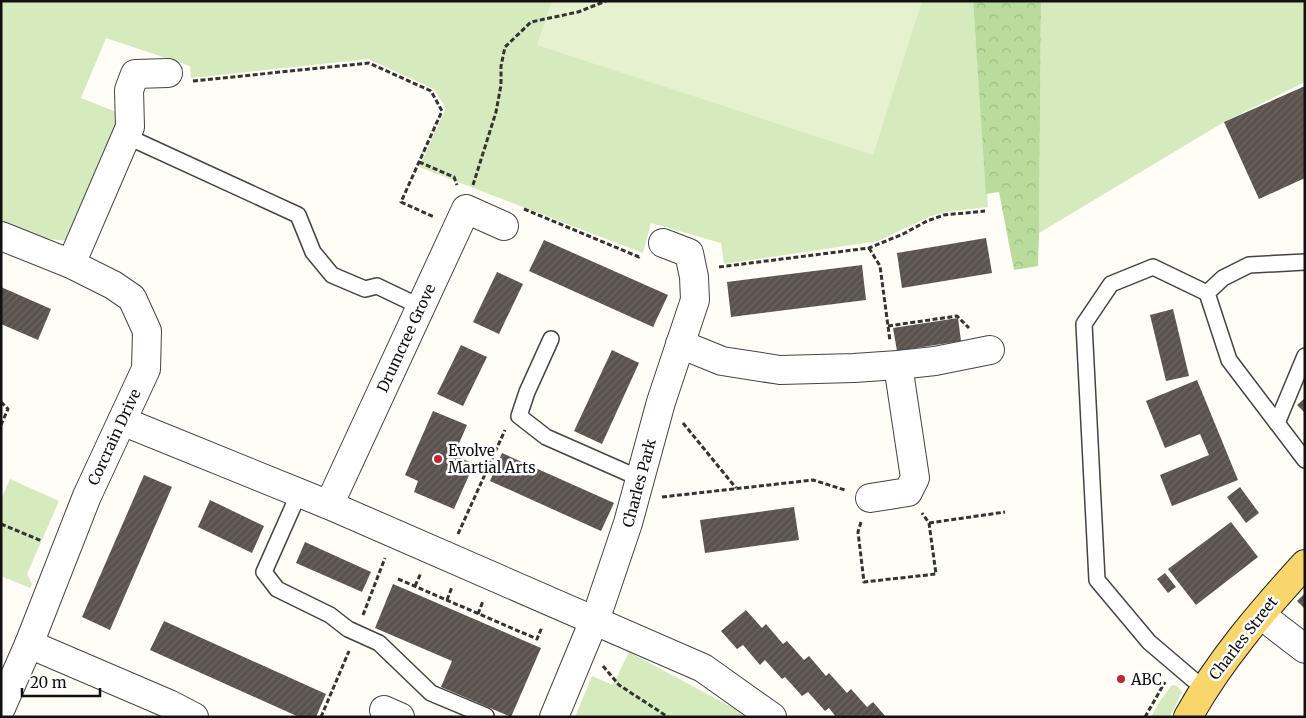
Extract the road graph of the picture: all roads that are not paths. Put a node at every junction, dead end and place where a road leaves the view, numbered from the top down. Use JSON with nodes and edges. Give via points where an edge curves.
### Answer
{"nodes":[{"id":1,"x":168,"y":73,"type":"road end"},
{"id":2,"x":126,"y":136,"type":"junction"},
{"id":3,"x":504,"y":226,"type":"road end"},
{"id":4,"x":1,"y":236,"type":"edge"},
{"id":5,"x":662,"y":243,"type":"road end"},
{"id":6,"x":1305,"y":262,"type":"edge"},
{"id":7,"x":71,"y":264,"type":"junction"},
{"id":8,"x":1207,"y":293,"type":"junction"},
{"id":9,"x":421,"y":307,"type":"junction"},
{"id":10,"x":551,"y":338,"type":"dead end"},
{"id":11,"x":680,"y":344,"type":"junction"},
{"id":12,"x":990,"y":350,"type":"road end"},
{"id":13,"x":1305,"y":356,"type":"edge"},
{"id":14,"x":898,"y":365,"type":"junction"},
{"id":15,"x":122,"y":421,"type":"junction"},
{"id":16,"x":1278,"y":423,"type":"junction"},
{"id":17,"x":1305,"y":460,"type":"edge"},
{"id":18,"x":637,"y":489,"type":"junction"},
{"id":19,"x":299,"y":493,"type":"junction"},
{"id":20,"x":870,"y":498,"type":"road end"},
{"id":21,"x":329,"y":506,"type":"junction"},
{"id":22,"x":1305,"y":564,"type":"edge"},
{"id":23,"x":1261,"y":615,"type":"junction"},
{"id":24,"x":590,"y":633,"type":"junction"},
{"id":25,"x":29,"y":644,"type":"junction"},
{"id":26,"x":1305,"y":649,"type":"edge"},
{"id":27,"x":1203,"y":688,"type":"junction"},
{"id":28,"x":1,"y":708,"type":"edge"},
{"id":29,"x":486,"y":716,"type":"edge"},
{"id":30,"x":194,"y":717,"type":"edge"},
{"id":31,"x":554,"y":717,"type":"edge"},
{"id":32,"x":772,"y":717,"type":"edge"},
{"id":33,"x":1188,"y":717,"type":"edge"}],
"edges":[{"from":1,"to":2,"type":"street","via":[[135,74],[129,90],[130,127]]},
{"from":2,"to":7,"type":"street"},
{"from":2,"to":9,"type":"lane","via":[[298,215],[313,252],[332,275],[365,289],[377,286]]},
{"from":3,"to":9,"type":"street","name":"Drumcree Grove","via":[[462,218]]},
{"from":4,"to":7,"type":"street","name":"Corcrain Drive"},
{"from":5,"to":11,"type":"street","name":"Charles Park","via":[[689,253],[694,277],[696,300]]},
{"from":6,"to":8,"type":"lane","via":[[1249,265],[1223,278]]},
{"from":7,"to":15,"type":"street","name":"Corcrain Drive","via":[[132,298],[147,332],[146,369]]},
{"from":8,"to":16,"type":"lane","via":[[1229,360]]},
{"from":8,"to":27,"type":"lane","via":[[1153,267],[1111,284],[1084,324],[1097,580],[1149,642]]},
{"from":9,"to":21,"type":"street","name":"Drumcree Grove"},
{"from":10,"to":18,"type":"lane","via":[[519,416],[546,437]]},
{"from":11,"to":14,"type":"street","via":[[722,360],[780,370]]},
{"from":11,"to":18,"type":"street","name":"Charles Park"},
{"from":12,"to":14,"type":"street"},
{"from":13,"to":16,"type":"lane"},
{"from":14,"to":20,"type":"street","via":[[915,478],[908,492]]},
{"from":15,"to":19,"type":"street"},
{"from":15,"to":25,"type":"street","name":"Corcrain Drive","via":[[87,496]]},
{"from":16,"to":17,"type":"lane"},
{"from":18,"to":24,"type":"street","name":"Charles Park"},
{"from":19,"to":21,"type":"street"},
{"from":19,"to":29,"type":"lane","via":[[264,572],[277,589],[378,643],[431,693]]},
{"from":21,"to":24,"type":"street","via":[[552,603]]},
{"from":22,"to":23,"type":"main road","name":"Charles Street"},
{"from":23,"to":26,"type":"street"},
{"from":23,"to":27,"type":"main road","name":"Charles Street"},
{"from":24,"to":31,"type":"street","name":"Charles Park"},
{"from":24,"to":32,"type":"street","via":[[703,668]]},
{"from":25,"to":28,"type":"street","name":"Corcrain Drive"},
{"from":25,"to":30,"type":"street"},
{"from":27,"to":33,"type":"main road","name":"Charles Street"}]}
